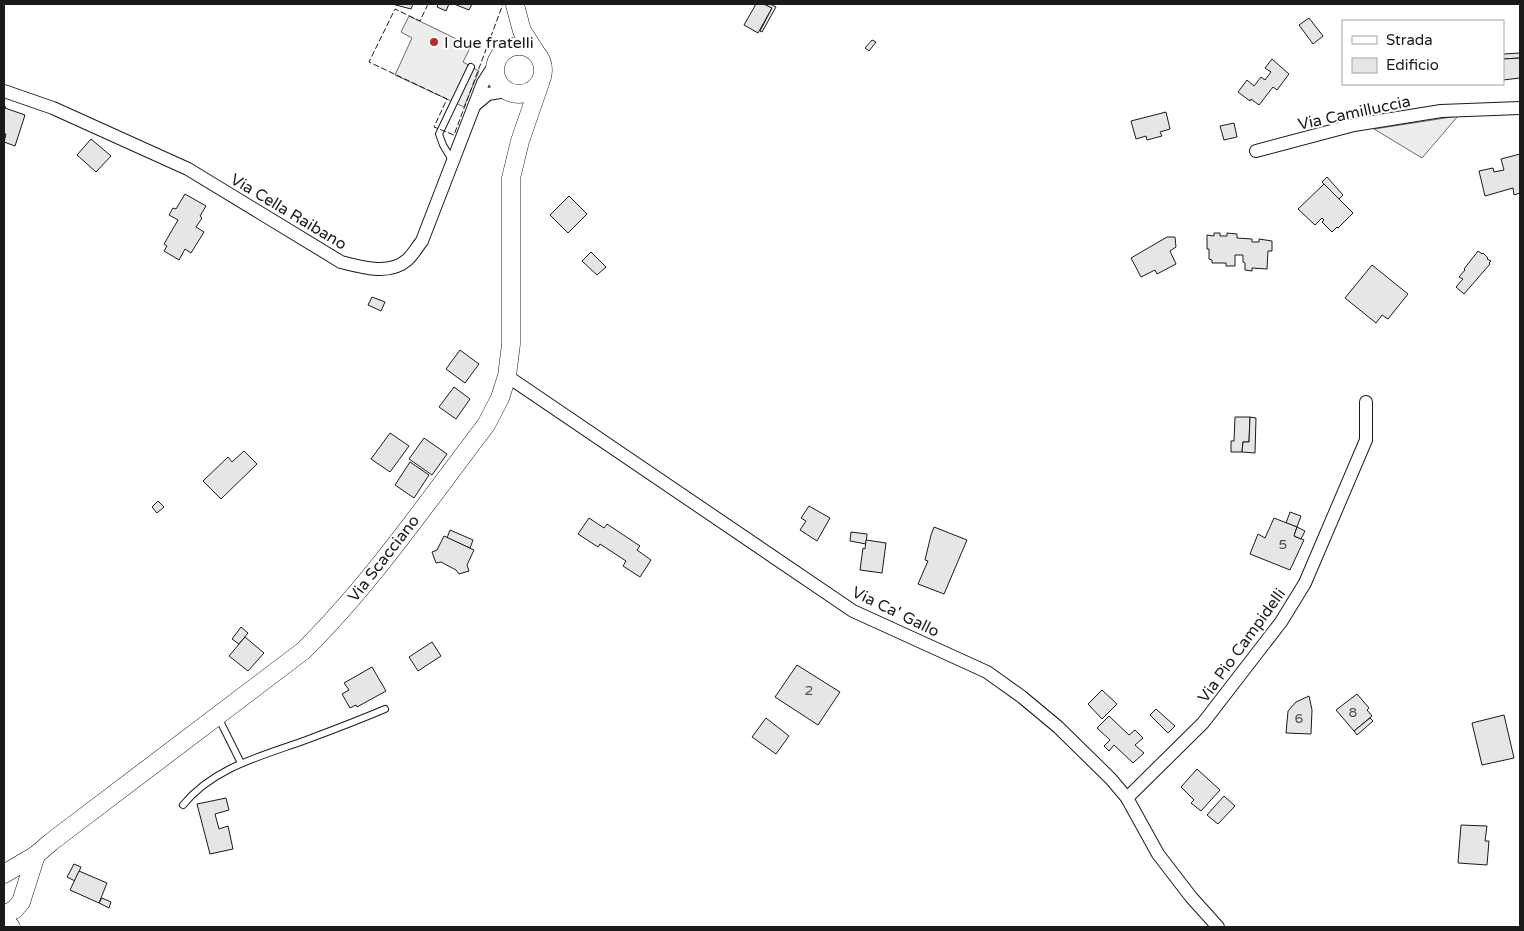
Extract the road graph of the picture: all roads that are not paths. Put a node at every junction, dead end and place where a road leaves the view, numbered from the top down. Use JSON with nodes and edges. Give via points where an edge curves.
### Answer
{"nodes":[{"id":1,"x":515,"y":4,"type":"edge"},
{"id":2,"x":535,"y":51,"type":"junction"},
{"id":3,"x":500,"y":57,"type":"junction"},
{"id":4,"x":471,"y":67,"type":"dead end"},
{"id":5,"x":540,"y":84,"type":"junction"},
{"id":6,"x":4,"y":91,"type":"edge"},
{"id":7,"x":506,"y":91,"type":"junction"},
{"id":8,"x":474,"y":106,"type":"junction"},
{"id":9,"x":1520,"y":108,"type":"edge"},
{"id":10,"x":520,"y":140,"type":"junction"},
{"id":11,"x":1256,"y":151,"type":"dead end"},
{"id":12,"x":453,"y":161,"type":"junction"},
{"id":13,"x":507,"y":376,"type":"junction"},
{"id":14,"x":1366,"y":402,"type":"dead end"},
{"id":15,"x":385,"y":709,"type":"dead end"},
{"id":16,"x":217,"y":716,"type":"junction"},
{"id":17,"x":241,"y":763,"type":"junction"},
{"id":18,"x":1127,"y":798,"type":"junction"},
{"id":19,"x":183,"y":805,"type":"dead end"},
{"id":20,"x":36,"y":855,"type":"junction"},
{"id":21,"x":4,"y":875,"type":"edge"},
{"id":22,"x":15,"y":906,"type":"edge"},
{"id":23,"x":4,"y":920,"type":"edge"},
{"id":24,"x":12,"y":927,"type":"edge"},
{"id":25,"x":1218,"y":927,"type":"edge"}],
"edges":[{"from":1,"to":2,"type":"street","name":"Via Scacciano","via":[[522,31]]},
{"from":1,"to":3,"type":"street","name":"Via Scacciano","via":[[512,27]]},
{"from":2,"to":3,"type":"street","via":[[528,47],[512,47]]},
{"from":2,"to":5,"type":"street","name":"Via Scacciano","via":[[543,66]]},
{"from":3,"to":7,"type":"street","name":"Via Scacciano","via":[[494,71],[500,86]]},
{"from":3,"to":8,"type":"street","name":"Via Cella Raibano"},
{"from":4,"to":12,"type":"lane","via":[[439,134]]},
{"from":5,"to":7,"type":"street","via":[[524,94]]},
{"from":5,"to":10,"type":"street","name":"Via Scacciano"},
{"from":6,"to":12,"type":"street","name":"Via Cella Raibano","via":[[53,108],[188,169],[341,262],[380,270],[406,261],[422,241]]},
{"from":7,"to":8,"type":"street","via":[[488,94]]},
{"from":7,"to":10,"type":"street","name":"Via Scacciano","via":[[516,106]]},
{"from":8,"to":12,"type":"street","name":"Via Cella Raibano"},
{"from":9,"to":11,"type":"street","name":"Via Camilluccia","via":[[1441,111],[1354,125]]},
{"from":10,"to":13,"type":"street","name":"Via Scacciano","via":[[511,178],[511,344]]},
{"from":13,"to":16,"type":"street","name":"Via Scacciano","via":[[486,425],[331,623],[302,651]]},
{"from":13,"to":18,"type":"street","name":"Via Ca' Gallo","via":[[853,611],[987,672],[1058,727]]},
{"from":14,"to":18,"type":"street","name":"Via Pio Campidelli","via":[[1366,440],[1305,583],[1281,622],[1204,723]]},
{"from":15,"to":17,"type":"lane"},
{"from":16,"to":17,"type":"lane"},
{"from":16,"to":20,"type":"street","name":"Via Scacciano"},
{"from":17,"to":19,"type":"lane","via":[[220,773],[193,793]]},
{"from":18,"to":25,"type":"street","name":"Via Ca' Gallo","via":[[1158,854]]},
{"from":20,"to":21,"type":"street","name":"Via Scacciano"},
{"from":20,"to":22,"type":"street"},
{"from":21,"to":22,"type":"street","via":[[17,881],[22,891]]},
{"from":22,"to":24,"type":"street"},
{"from":23,"to":24,"type":"street"}]}
